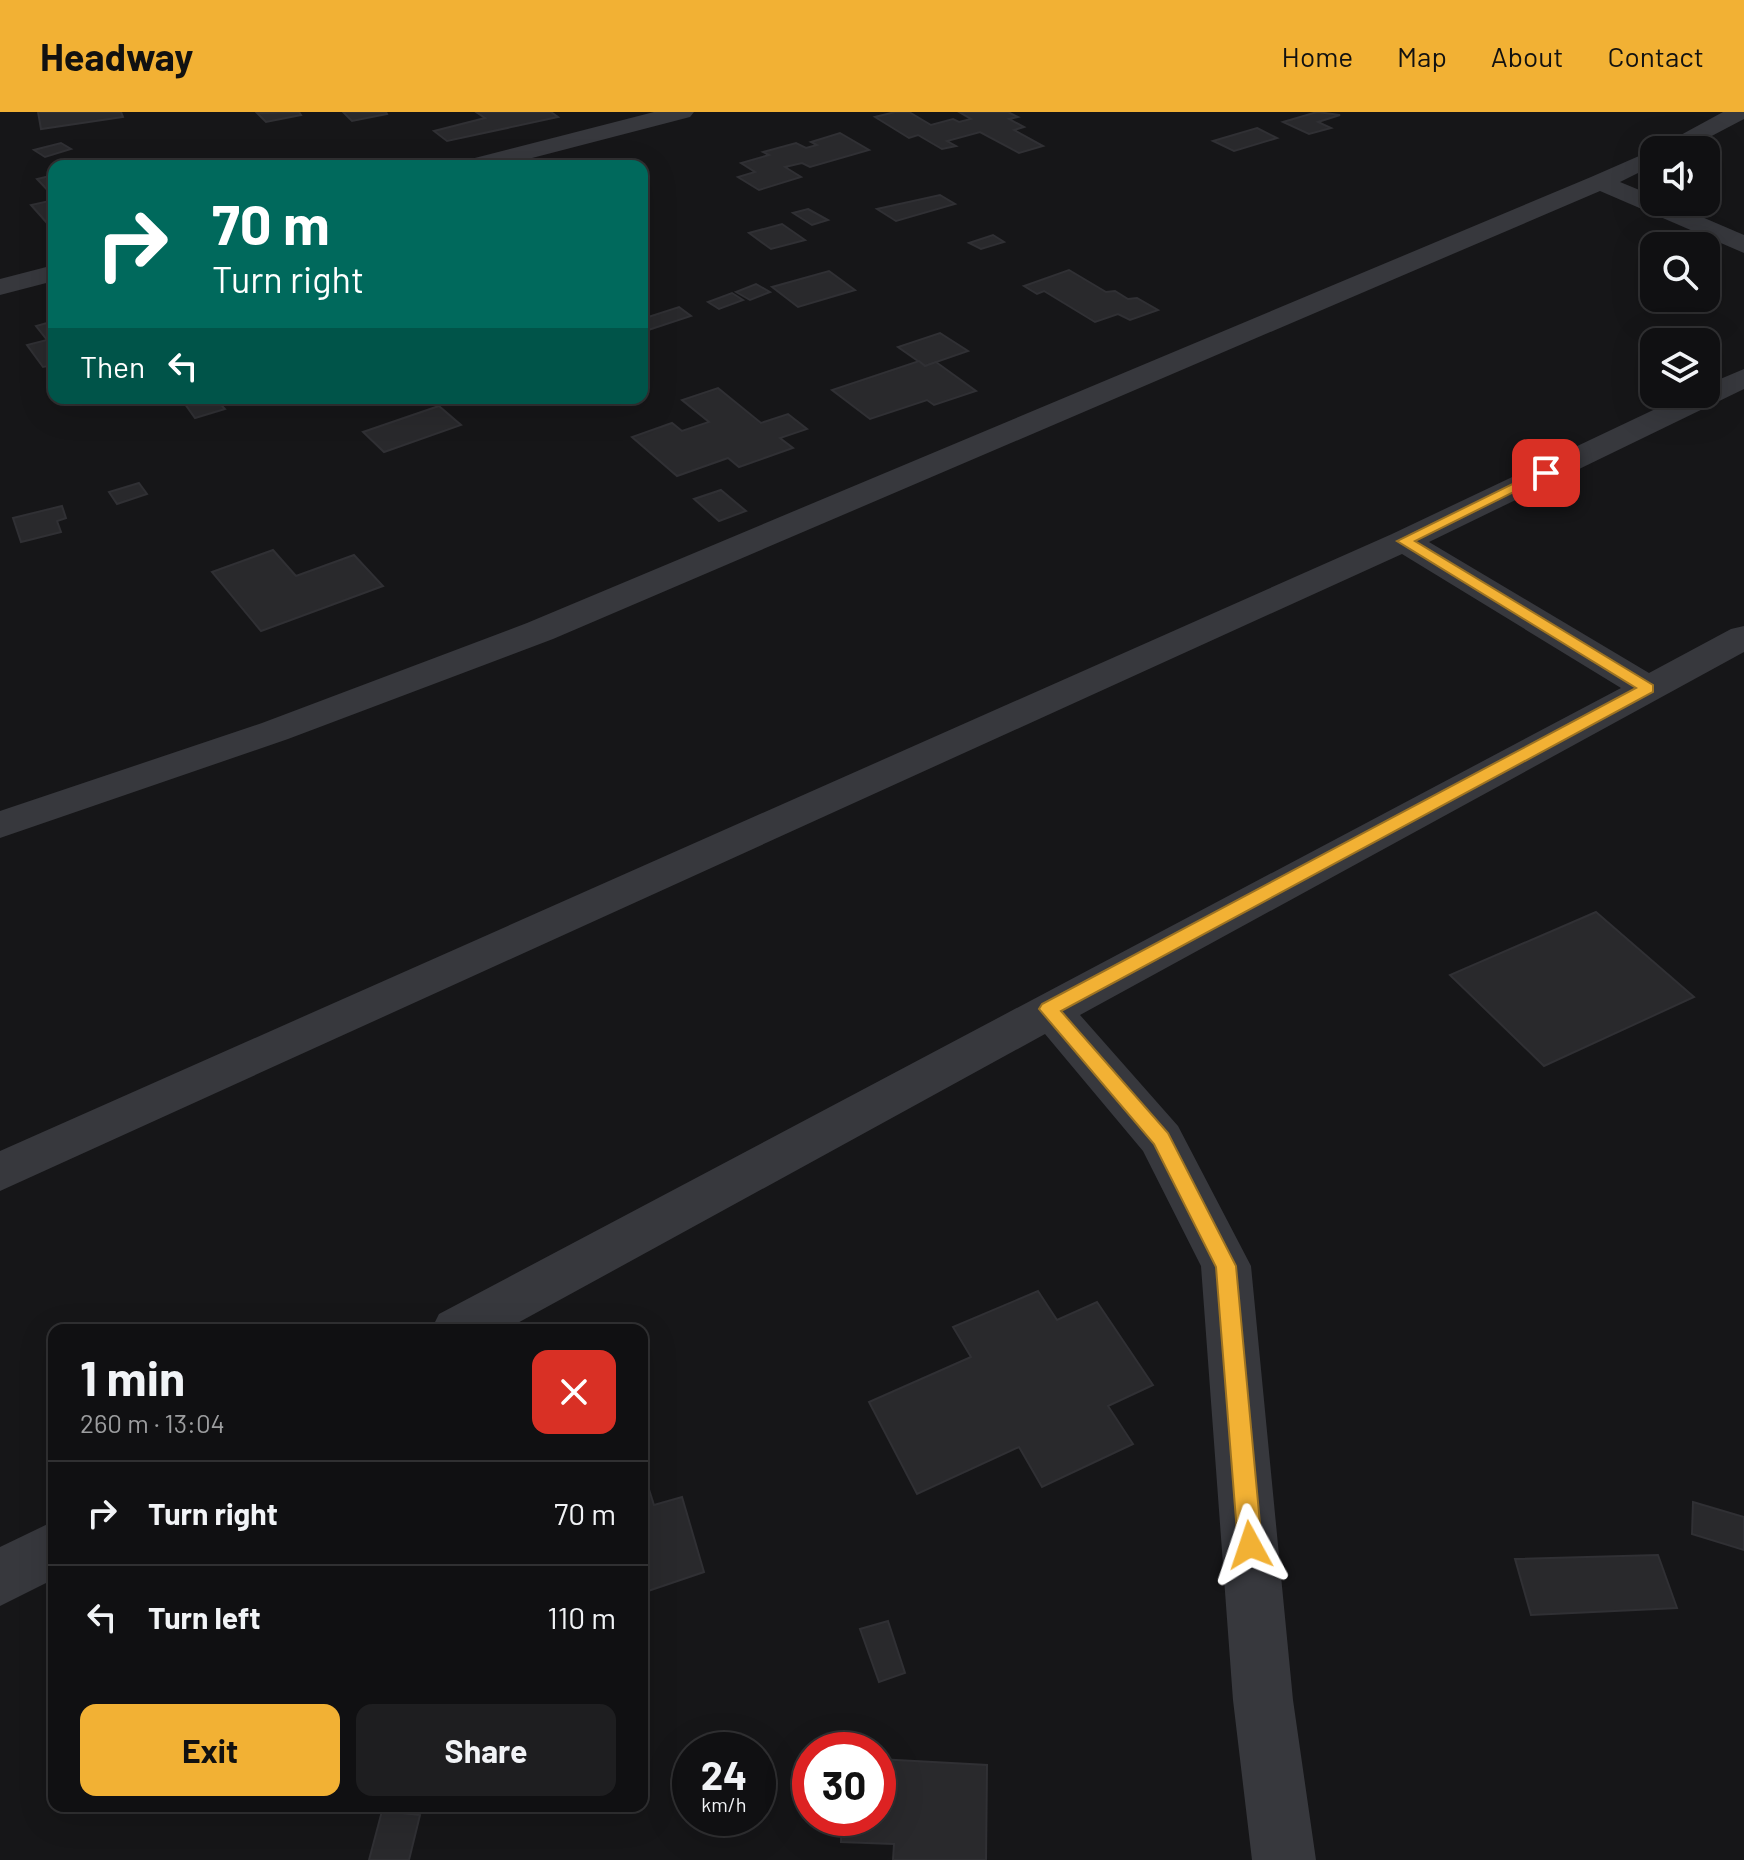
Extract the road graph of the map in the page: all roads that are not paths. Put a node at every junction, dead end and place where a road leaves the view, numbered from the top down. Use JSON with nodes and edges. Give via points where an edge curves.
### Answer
{"nodes":[{"id":1,"x":682,"y":112,"type":"edge"},
{"id":2,"x":1735,"y":112,"type":"edge"},
{"id":3,"x":647,"y":116,"type":"edge"},
{"id":4,"x":1695,"y":136,"type":"edge"},
{"id":5,"x":493,"y":160,"type":"edge"},
{"id":6,"x":1640,"y":163,"type":"edge"},
{"id":7,"x":1600,"y":182,"type":"junction"},
{"id":8,"x":1744,"y":245,"type":"edge"},
{"id":9,"x":48,"y":275,"type":"edge"},
{"id":10,"x":0,"y":287,"type":"edge"},
{"id":11,"x":1744,"y":378,"type":"edge"},
{"id":12,"x":1404,"y":541,"type":"junction"},
{"id":13,"x":1744,"y":637,"type":"edge"},
{"id":14,"x":1648,"y":688,"type":"junction"},
{"id":15,"x":0,"y":825,"type":"edge"},
{"id":16,"x":1049,"y":1009,"type":"junction"},
{"id":17,"x":0,"y":1172,"type":"edge"},
{"id":18,"x":468,"y":1324,"type":"edge"},
{"id":19,"x":48,"y":1551,"type":"edge"},
{"id":20,"x":0,"y":1578,"type":"edge"},
{"id":21,"x":1284,"y":1860,"type":"edge"}],
"edges":[{"from":1,"to":3,"type":"street"},
{"from":2,"to":4,"type":"street","via":[[1733,118]]},
{"from":3,"to":5,"type":"street"},
{"from":6,"to":7,"type":"street"},
{"from":7,"to":8,"type":"street"},
{"from":7,"to":15,"type":"street","via":[[540,631],[275,731]]},
{"from":9,"to":10,"type":"street"},
{"from":11,"to":12,"type":"street"},
{"from":12,"to":14,"type":"street"},
{"from":12,"to":17,"type":"street"},
{"from":13,"to":14,"type":"street"},
{"from":14,"to":16,"type":"street"},
{"from":16,"to":18,"type":"street"},
{"from":16,"to":21,"type":"street","via":[[1161,1139],[1226,1266],[1263,1700]]},
{"from":19,"to":20,"type":"street"}]}
